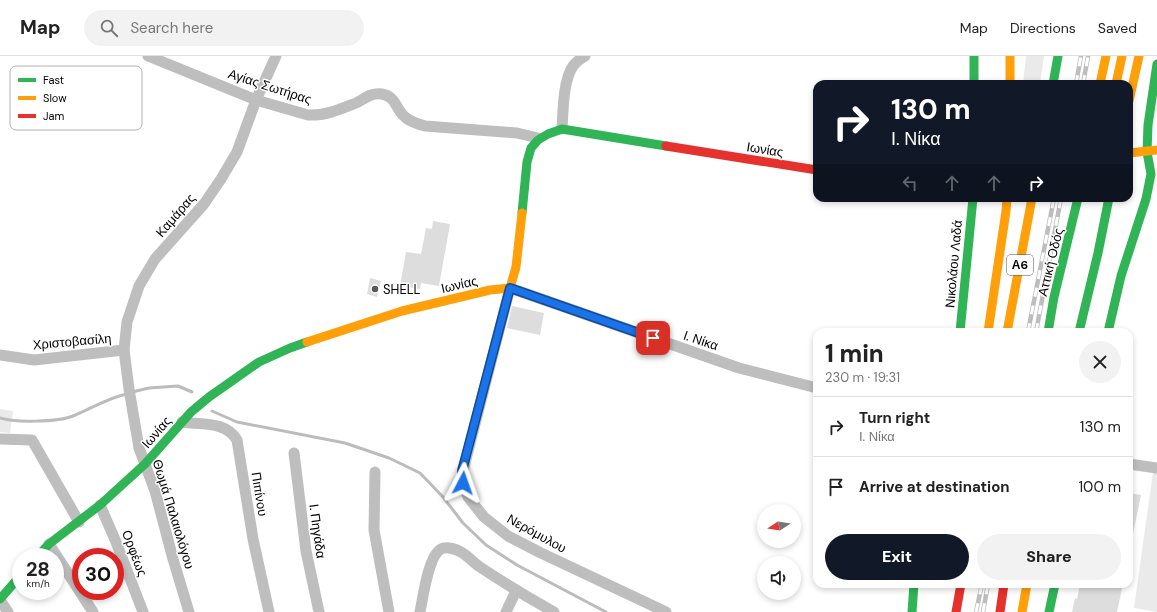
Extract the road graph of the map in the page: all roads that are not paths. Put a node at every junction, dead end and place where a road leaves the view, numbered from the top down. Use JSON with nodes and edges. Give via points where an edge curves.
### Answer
{"nodes":[{"id":1,"x":148,"y":56,"type":"edge"},
{"id":2,"x":276,"y":56,"type":"edge"},
{"id":3,"x":585,"y":56,"type":"edge"},
{"id":4,"x":974,"y":56,"type":"edge"},
{"id":5,"x":1010,"y":56,"type":"edge"},
{"id":6,"x":1058,"y":56,"type":"edge"},
{"id":7,"x":1106,"y":56,"type":"edge"},
{"id":8,"x":1122,"y":56,"type":"edge"},
{"id":9,"x":1139,"y":56,"type":"edge"},
{"id":10,"x":1157,"y":64,"type":"edge"},
{"id":11,"x":974,"y":80,"type":"edge"},
{"id":12,"x":1010,"y":80,"type":"edge"},
{"id":13,"x":1054,"y":80,"type":"edge"},
{"id":14,"x":1101,"y":80,"type":"edge"},
{"id":15,"x":1117,"y":80,"type":"edge"},
{"id":16,"x":1133,"y":83,"type":"edge"},
{"id":17,"x":256,"y":100,"type":"junction"},
{"id":18,"x":562,"y":130,"type":"junction"},
{"id":19,"x":538,"y":138,"type":"junction"},
{"id":20,"x":1157,"y":150,"type":"edge"},
{"id":21,"x":1147,"y":152,"type":"junction"},
{"id":22,"x":1133,"y":154,"type":"edge"},
{"id":23,"x":813,"y":169,"type":"edge"},
{"id":24,"x":973,"y":202,"type":"edge"},
{"id":25,"x":1007,"y":202,"type":"edge"},
{"id":26,"x":1031,"y":202,"type":"edge"},
{"id":27,"x":1078,"y":202,"type":"edge"},
{"id":28,"x":1108,"y":202,"type":"edge"},
{"id":29,"x":510,"y":288,"type":"junction"},
{"id":30,"x":960,"y":328,"type":"edge"},
{"id":31,"x":989,"y":328,"type":"edge"},
{"id":32,"x":1008,"y":328,"type":"edge"},
{"id":33,"x":1049,"y":328,"type":"edge"},
{"id":34,"x":1080,"y":328,"type":"edge"},
{"id":35,"x":1109,"y":328,"type":"edge"},
{"id":36,"x":124,"y":350,"type":"junction"},
{"id":37,"x":0,"y":355,"type":"edge"},
{"id":38,"x":813,"y":387,"type":"edge"},
{"id":39,"x":129,"y":394,"type":"joint"},
{"id":40,"x":182,"y":422,"type":"junction"},
{"id":41,"x":0,"y":438,"type":"edge"},
{"id":42,"x":294,"y":453,"type":"dead end"},
{"id":43,"x":145,"y":464,"type":"junction"},
{"id":44,"x":1133,"y":465,"type":"edge"},
{"id":45,"x":1157,"y":468,"type":"edge"},
{"id":46,"x":375,"y":472,"type":"dead end"},
{"id":47,"x":100,"y":505,"type":"junction"},
{"id":48,"x":79,"y":522,"type":"junction"},
{"id":49,"x":48,"y":544,"type":"junction"},
{"id":50,"x":45,"y":548,"type":"edge"},
{"id":51,"x":12,"y":586,"type":"edge"},
{"id":52,"x":914,"y":588,"type":"edge"},
{"id":53,"x":960,"y":588,"type":"edge"},
{"id":54,"x":1003,"y":588,"type":"edge"},
{"id":55,"x":1027,"y":588,"type":"edge"},
{"id":56,"x":1054,"y":588,"type":"edge"},
{"id":57,"x":516,"y":590,"type":"junction"},
{"id":58,"x":0,"y":600,"type":"edge"},
{"id":59,"x":8,"y":612,"type":"edge"},
{"id":60,"x":94,"y":612,"type":"edge"},
{"id":61,"x":143,"y":612,"type":"edge"},
{"id":62,"x":189,"y":612,"type":"edge"},
{"id":63,"x":269,"y":612,"type":"edge"},
{"id":64,"x":318,"y":612,"type":"edge"},
{"id":65,"x":389,"y":612,"type":"edge"},
{"id":66,"x":420,"y":612,"type":"edge"},
{"id":67,"x":506,"y":612,"type":"edge"},
{"id":68,"x":554,"y":612,"type":"edge"},
{"id":69,"x":666,"y":612,"type":"edge"},
{"id":70,"x":912,"y":612,"type":"edge"},
{"id":71,"x":956,"y":612,"type":"edge"},
{"id":72,"x":1000,"y":612,"type":"edge"},
{"id":73,"x":1022,"y":612,"type":"edge"},
{"id":74,"x":1048,"y":612,"type":"edge"}],
"edges":[{"from":1,"to":17,"type":"street","name":"Αγίας Σωτήρας"},
{"from":2,"to":17,"type":"street","name":"Καμάρας"},
{"from":3,"to":18,"type":"street","via":[[572,67],[568,77]]},
{"from":4,"to":11,"type":"main road"},
{"from":5,"to":12,"type":"main road"},
{"from":6,"to":13,"type":"main road"},
{"from":7,"to":14,"type":"main road"},
{"from":8,"to":15,"type":"main road"},
{"from":9,"to":16,"type":"main road"},
{"from":10,"to":21,"type":"main road","via":[[1148,125]]},
{"from":17,"to":19,"type":"street","name":"Αγίας Σωτήρας","via":[[316,116],[344,108],[373,94],[381,94],[389,96],[404,117],[425,126],[517,133]]},
{"from":17,"to":36,"type":"street","name":"Καμάρας","via":[[237,152],[221,179],[204,204],[155,259],[140,286],[127,322]]},
{"from":18,"to":19,"type":"main road","name":"Ιωνίας"},
{"from":18,"to":23,"type":"main road","name":"Ιωνίας"},
{"from":19,"to":29,"type":"main road","via":[[527,162],[516,267]]},
{"from":20,"to":21,"type":"main road"},
{"from":21,"to":22,"type":"main road"},
{"from":21,"to":35,"type":"main road","via":[[1151,174],[1146,199],[1121,276]]},
{"from":24,"to":30,"type":"main road","name":"Νικολάου Λαδά"},
{"from":25,"to":31,"type":"main road"},
{"from":26,"to":32,"type":"main road","name":"Αττική Οδός","number":"Α6"},
{"from":27,"to":33,"type":"main road","name":"Αττική Οδός"},
{"from":28,"to":34,"type":"main road"},
{"from":29,"to":38,"type":"street","name":"Ι. Νίκα","via":[[739,368]]},
{"from":29,"to":40,"type":"main road","name":"Ιωνίας","via":[[490,290],[402,311],[290,348],[259,362],[209,397]]},
{"from":29,"to":69,"type":"street","name":"Νερόμυλου","via":[[462,471],[468,497],[484,517],[508,536]]},
{"from":36,"to":37,"type":"street","name":"Χριστοβασίλη","via":[[34,360]]},
{"from":36,"to":39,"type":"street","name":"Καμάρας"},
{"from":39,"to":43,"type":"street","name":"Θωμά Παλαιολόγου","via":[[139,448]]},
{"from":40,"to":43,"type":"main road","name":"Ιωνίας"},
{"from":40,"to":63,"type":"street","name":"Πιπίνου","via":[[214,425],[233,433],[237,440],[253,539]]},
{"from":41,"to":48,"type":"street","via":[[32,440]]},
{"from":42,"to":64,"type":"street","name":"Ι. Πηγάδα","via":[[306,551]]},
{"from":43,"to":47,"type":"main road","name":"Ιωνίας"},
{"from":43,"to":62,"type":"street","name":"Θωμά Παλαιολόγου"},
{"from":44,"to":45,"type":"street"},
{"from":46,"to":65,"type":"street","via":[[374,530]]},
{"from":47,"to":48,"type":"main road","name":"Ιωνίας"},
{"from":47,"to":61,"type":"street","name":"Ορφέως"},
{"from":48,"to":49,"type":"main road","name":"Ιωνίας"},
{"from":49,"to":50,"type":"main road","name":"Ιωνίας"},
{"from":49,"to":60,"type":"street"},
{"from":51,"to":58,"type":"main road"},
{"from":52,"to":70,"type":"main road"},
{"from":53,"to":71,"type":"main road"},
{"from":54,"to":72,"type":"main road"},
{"from":55,"to":73,"type":"main road"},
{"from":56,"to":74,"type":"main road"},
{"from":57,"to":66,"type":"street","via":[[478,566],[461,551],[441,549],[431,563]]},
{"from":57,"to":67,"type":"street"},
{"from":57,"to":68,"type":"street"},
{"from":58,"to":59,"type":"street"}]}
